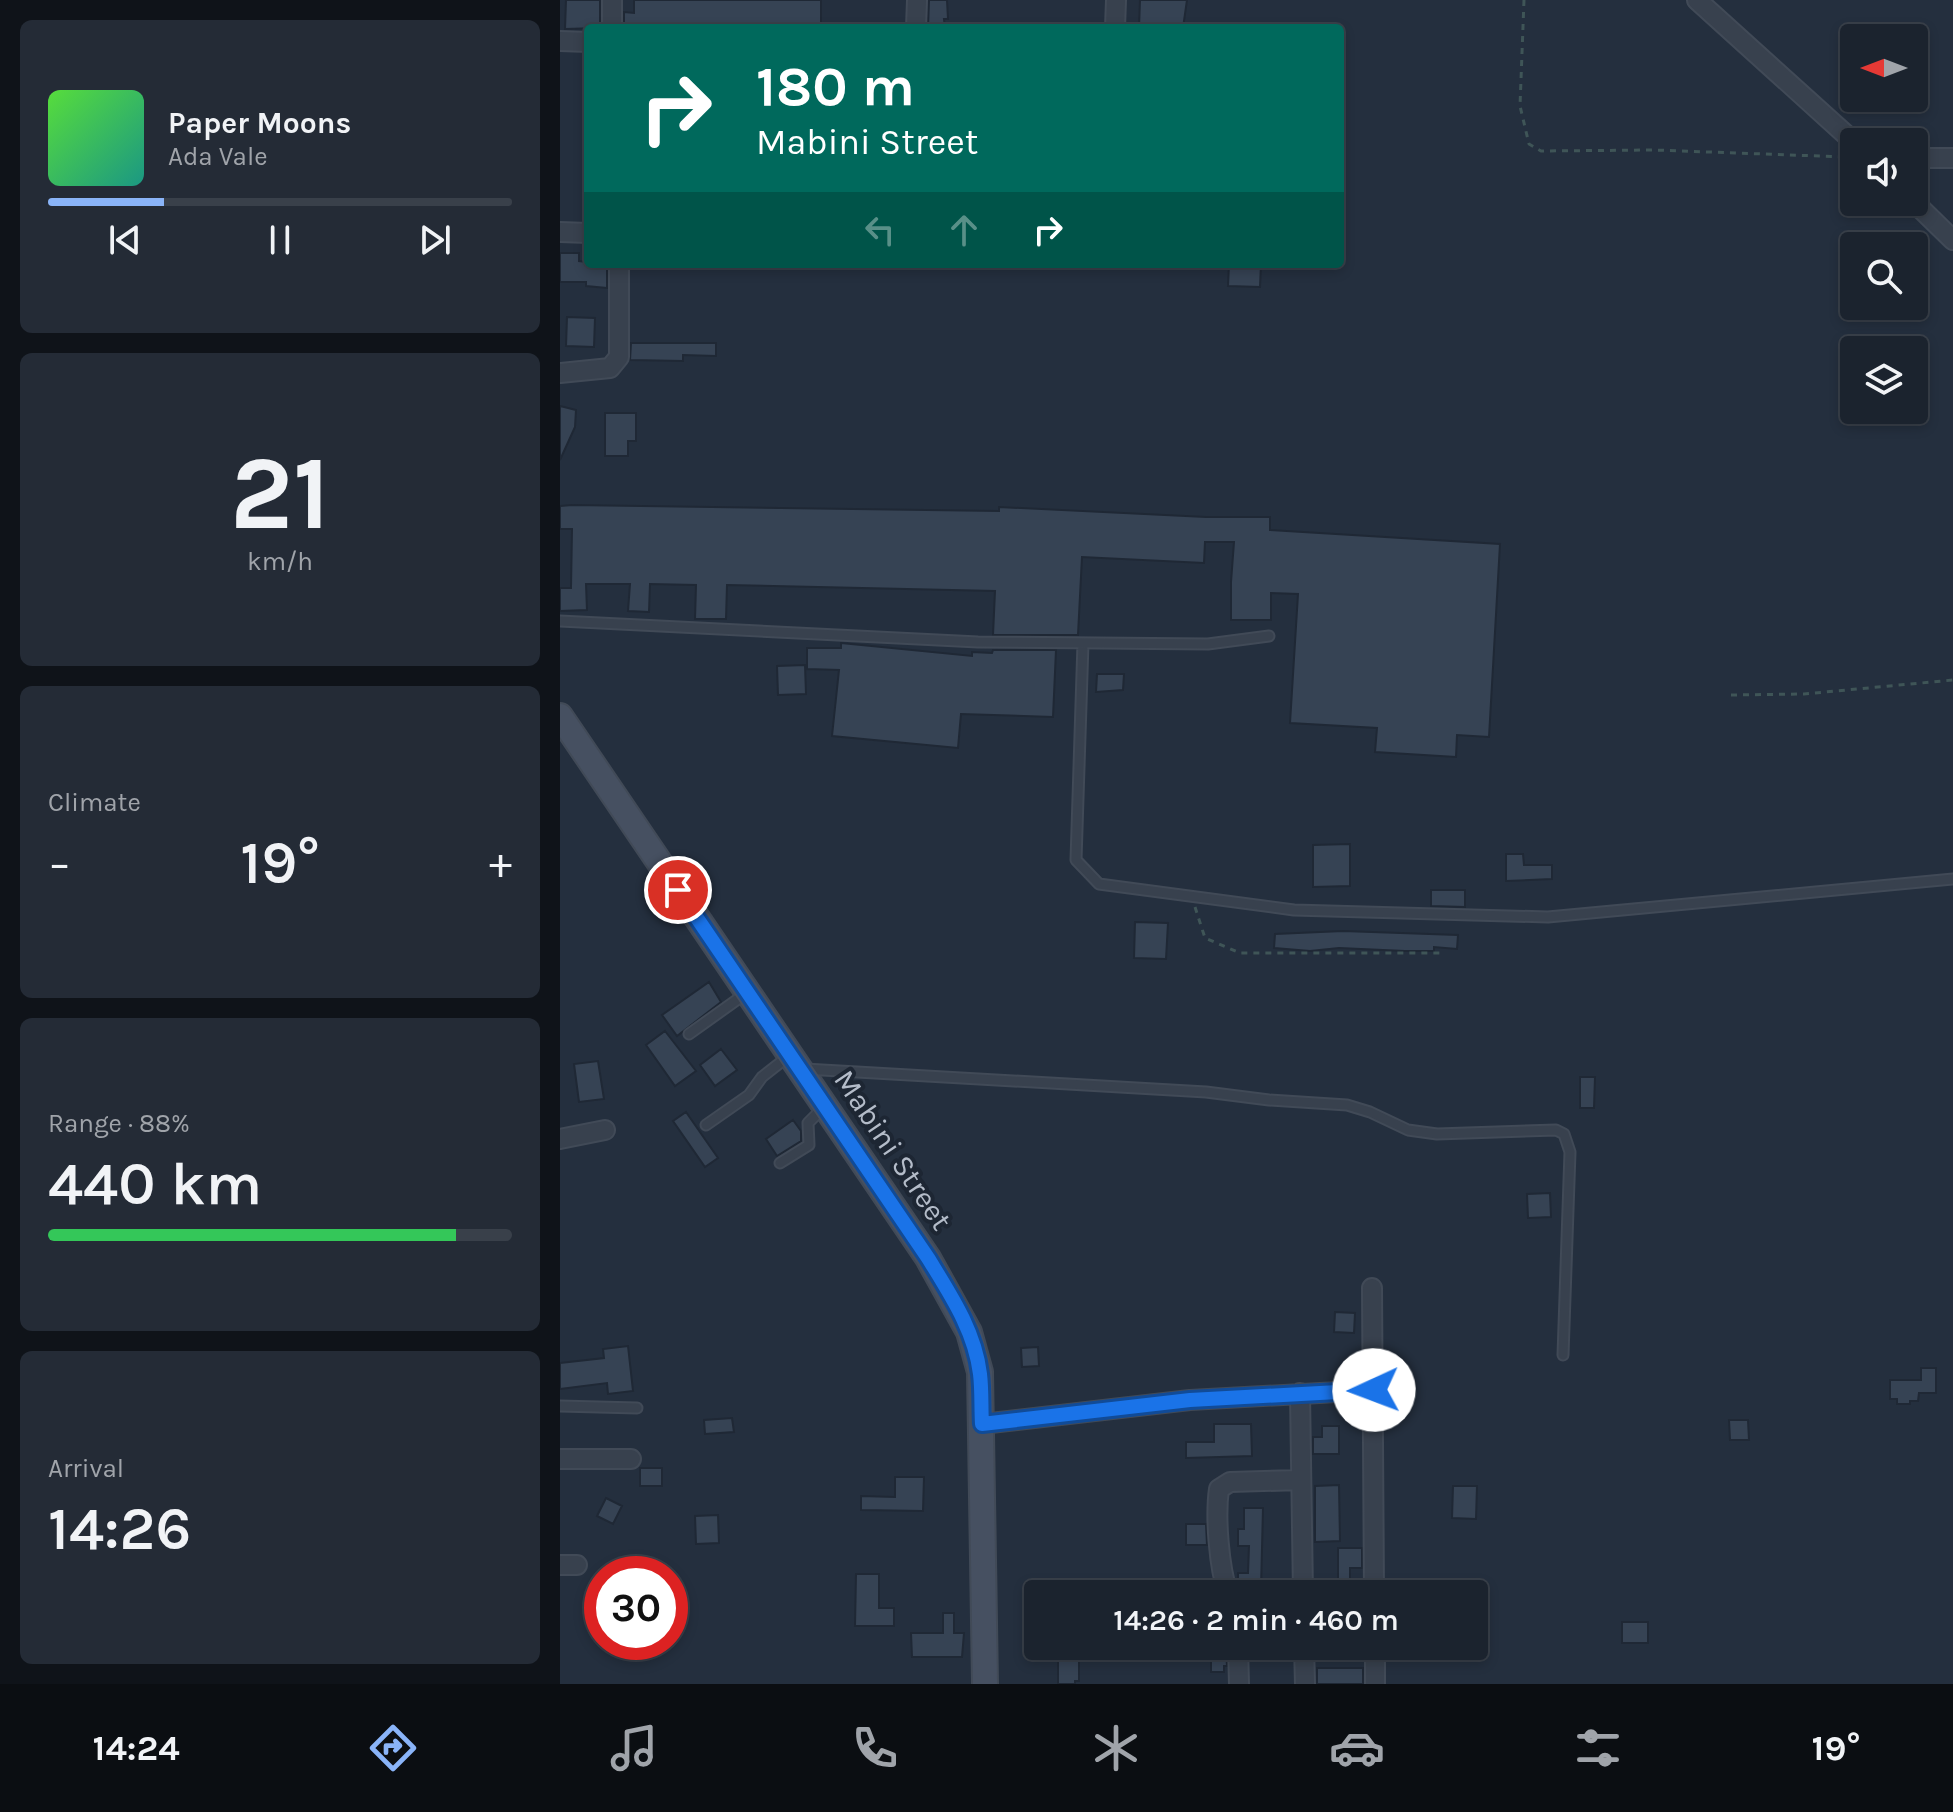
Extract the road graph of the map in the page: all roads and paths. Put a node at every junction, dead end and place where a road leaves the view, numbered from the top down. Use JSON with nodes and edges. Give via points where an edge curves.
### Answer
{"nodes":[{"id":1,"x":612,"y":0,"type":"edge"},
{"id":2,"x":917,"y":0,"type":"edge"},
{"id":3,"x":1116,"y":0,"type":"edge"},
{"id":4,"x":1524,"y":0,"type":"edge"},
{"id":5,"x":1697,"y":0,"type":"edge"},
{"id":6,"x":612,"y":24,"type":"edge"},
{"id":7,"x":916,"y":24,"type":"edge"},
{"id":8,"x":1115,"y":24,"type":"edge"},
{"id":9,"x":560,"y":41,"type":"edge"},
{"id":10,"x":584,"y":42,"type":"edge"},
{"id":11,"x":1840,"y":129,"type":"edge"},
{"id":12,"x":1840,"y":157,"type":"edge"},
{"id":13,"x":1928,"y":158,"type":"edge"},
{"id":14,"x":1953,"y":158,"type":"edge"},
{"id":15,"x":1928,"y":216,"type":"edge"},
{"id":16,"x":560,"y":232,"type":"edge"},
{"id":17,"x":584,"y":233,"type":"edge"},
{"id":18,"x":1953,"y":240,"type":"edge"},
{"id":19,"x":619,"y":268,"type":"edge"},
{"id":20,"x":560,"y":373,"type":"edge"},
{"id":21,"x":560,"y":621,"type":"edge"},
{"id":22,"x":1269,"y":636,"type":"dead end"},
{"id":23,"x":1083,"y":643,"type":"junction"},
{"id":24,"x":1953,"y":680,"type":"edge"},
{"id":25,"x":1731,"y":695,"type":"dead end"},
{"id":26,"x":560,"y":716,"type":"edge"},
{"id":27,"x":1953,"y":879,"type":"edge"},
{"id":28,"x":1191,"y":896,"type":"junction"},
{"id":29,"x":1444,"y":953,"type":"dead end"},
{"id":30,"x":747,"y":992,"type":"junction"},
{"id":31,"x":689,"y":1034,"type":"dead end"},
{"id":32,"x":794,"y":1062,"type":"junction"},
{"id":33,"x":824,"y":1107,"type":"junction"},
{"id":34,"x":706,"y":1125,"type":"dead end"},
{"id":35,"x":605,"y":1130,"type":"dead end"},
{"id":36,"x":560,"y":1139,"type":"edge"},
{"id":37,"x":780,"y":1163,"type":"dead end"},
{"id":38,"x":1372,"y":1288,"type":"dead end"},
{"id":39,"x":1563,"y":1355,"type":"dead end"},
{"id":40,"x":1374,"y":1390,"type":"junction"},
{"id":41,"x":1300,"y":1393,"type":"junction"},
{"id":42,"x":560,"y":1406,"type":"edge"},
{"id":43,"x":637,"y":1408,"type":"dead end"},
{"id":44,"x":982,"y":1424,"type":"junction"},
{"id":45,"x":560,"y":1459,"type":"edge"},
{"id":46,"x":631,"y":1459,"type":"dead end"},
{"id":47,"x":1301,"y":1480,"type":"junction"},
{"id":48,"x":1224,"y":1580,"type":"edge"},
{"id":49,"x":1303,"y":1580,"type":"edge"},
{"id":50,"x":1374,"y":1580,"type":"edge"},
{"id":51,"x":1238,"y":1660,"type":"edge"},
{"id":52,"x":1304,"y":1660,"type":"edge"},
{"id":53,"x":1375,"y":1660,"type":"edge"},
{"id":54,"x":985,"y":1684,"type":"edge"},
{"id":55,"x":1239,"y":1684,"type":"edge"},
{"id":56,"x":1305,"y":1684,"type":"edge"},
{"id":57,"x":1375,"y":1684,"type":"edge"}],
"edges":[{"from":1,"to":6,"type":"street"},
{"from":2,"to":7,"type":"street"},
{"from":3,"to":8,"type":"street"},
{"from":4,"to":12,"type":"path","via":[[1520,106],[1529,144],[1541,151]]},
{"from":5,"to":11,"type":"street"},
{"from":9,"to":10,"type":"street"},
{"from":13,"to":14,"type":"street"},
{"from":15,"to":18,"type":"street"},
{"from":16,"to":17,"type":"street"},
{"from":19,"to":20,"type":"street","via":[[619,357],[603,369]]},
{"from":21,"to":23,"type":"lane"},
{"from":22,"to":23,"type":"lane","via":[[1208,644]]},
{"from":23,"to":28,"type":"lane","via":[[1076,860],[1099,884]]},
{"from":24,"to":25,"type":"path"},
{"from":26,"to":30,"type":"main road","name":"Mabini Street"},
{"from":27,"to":28,"type":"lane","via":[[1548,917],[1294,910]]},
{"from":28,"to":29,"type":"path","via":[[1205,938],[1240,953]]},
{"from":30,"to":31,"type":"lane"},
{"from":30,"to":32,"type":"main road","name":"Mabini Street"},
{"from":32,"to":33,"type":"main road","name":"Mabini Street"},
{"from":32,"to":34,"type":"lane","via":[[762,1077],[749,1095]]},
{"from":32,"to":39,"type":"lane","via":[[1347,1105],[1408,1130],[1437,1134],[1556,1130],[1568,1140],[1570,1152]]},
{"from":33,"to":37,"type":"lane","via":[[808,1123],[809,1145]]},
{"from":33,"to":44,"type":"main road","name":"Mabini Street","via":[[928,1258],[969,1332],[980,1372]]},
{"from":35,"to":36,"type":"street"},
{"from":38,"to":40,"type":"street"},
{"from":40,"to":41,"type":"street"},
{"from":40,"to":50,"type":"street"},
{"from":41,"to":44,"type":"street"},
{"from":41,"to":47,"type":"street"},
{"from":42,"to":43,"type":"lane"},
{"from":44,"to":54,"type":"main road","name":"Mabini Street"},
{"from":45,"to":46,"type":"street"},
{"from":47,"to":48,"type":"street","via":[[1221,1485]]},
{"from":47,"to":49,"type":"street"},
{"from":51,"to":55,"type":"street"},
{"from":52,"to":56,"type":"street"},
{"from":53,"to":57,"type":"street"}]}
